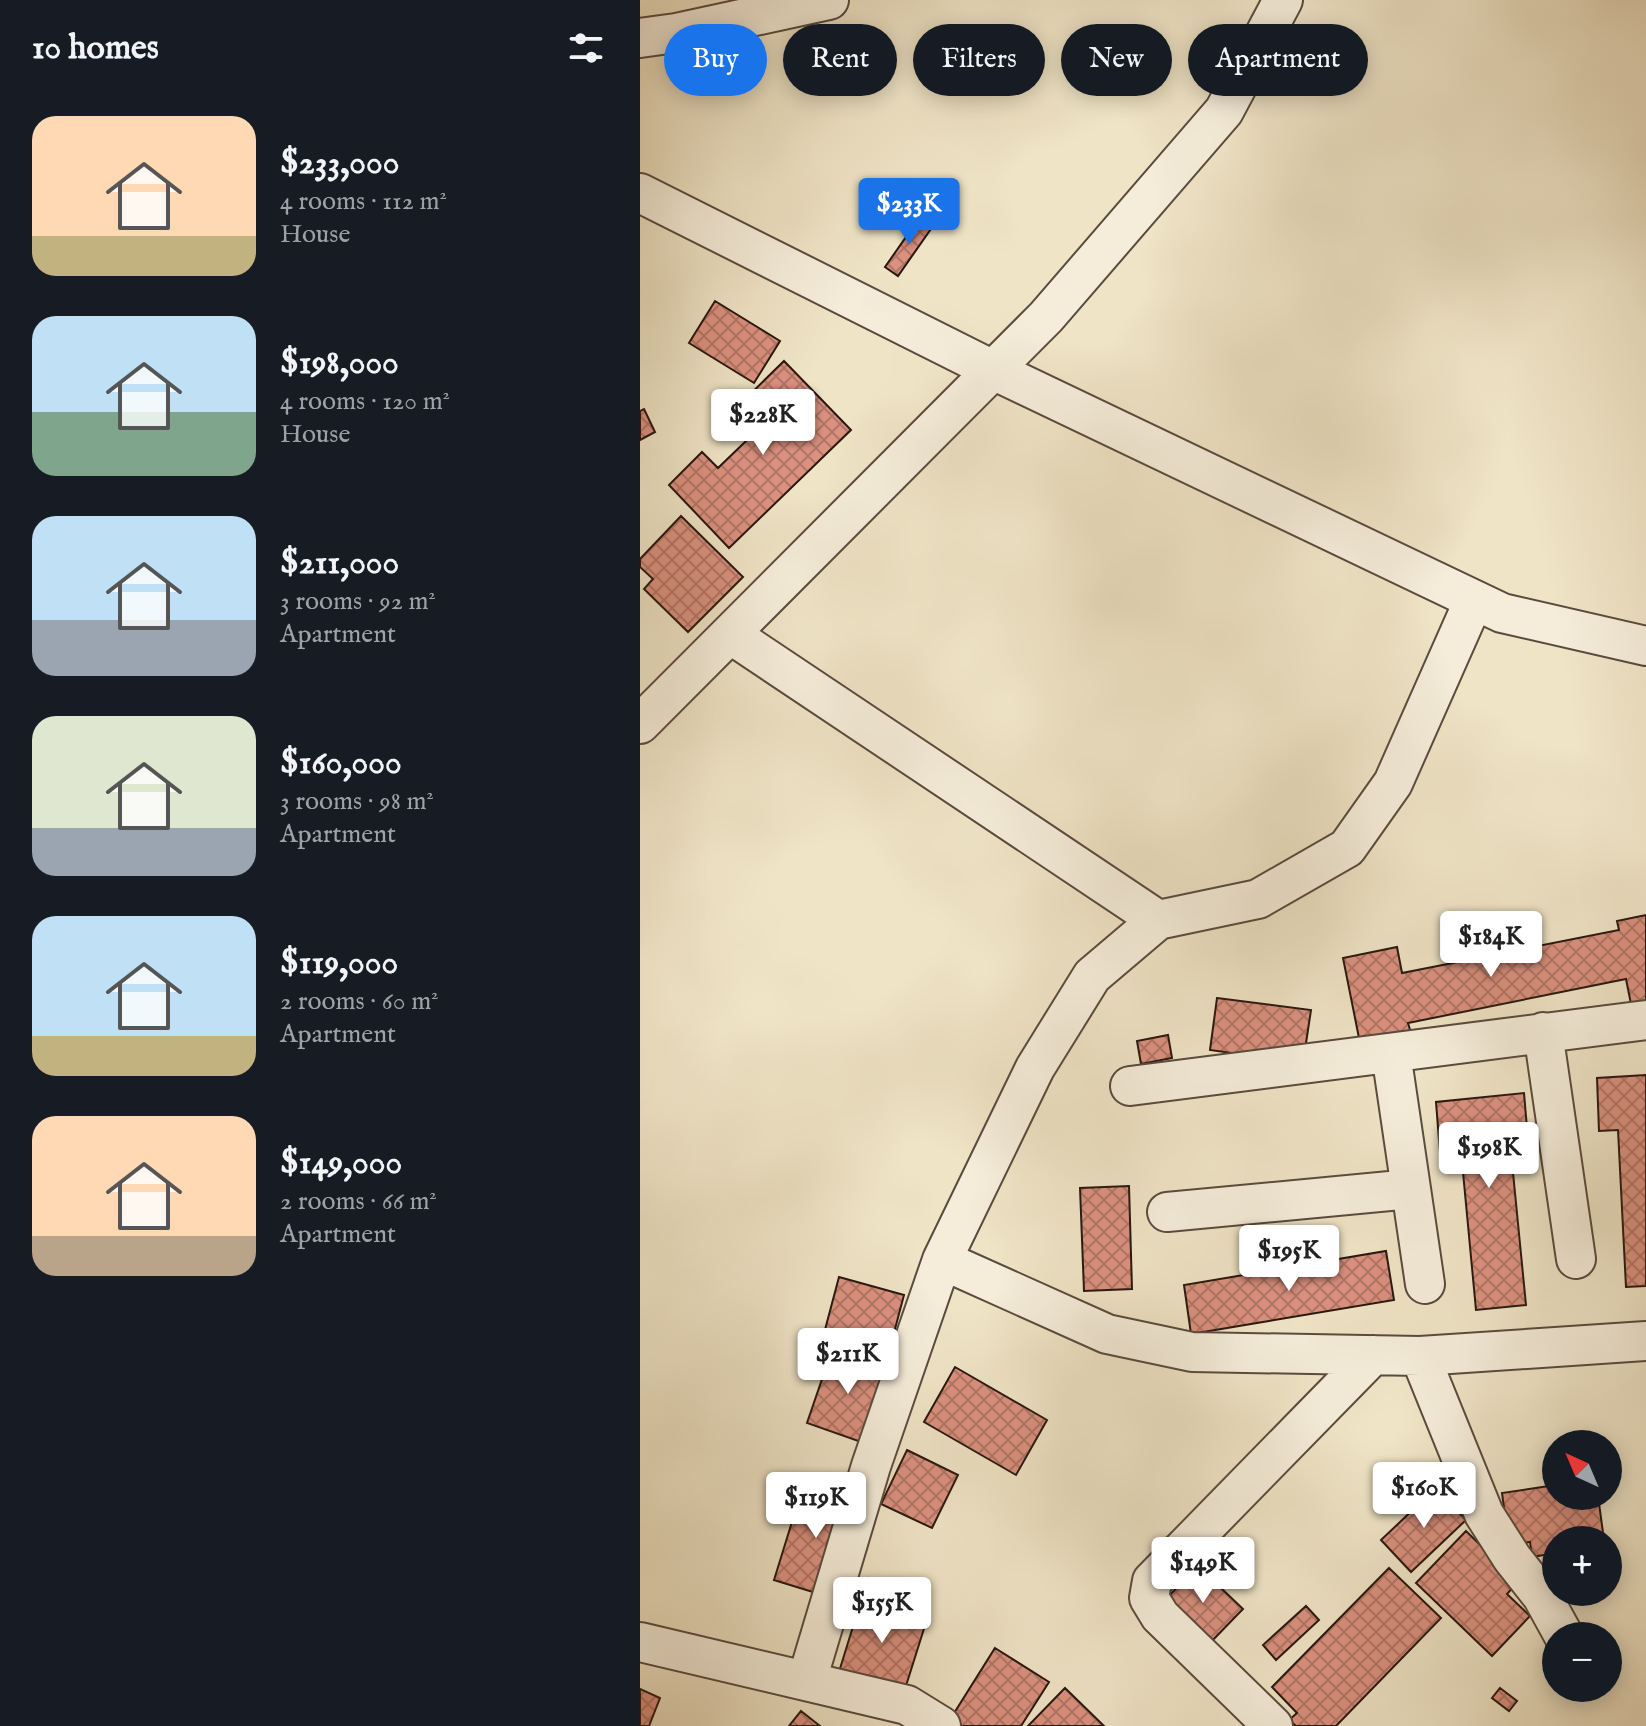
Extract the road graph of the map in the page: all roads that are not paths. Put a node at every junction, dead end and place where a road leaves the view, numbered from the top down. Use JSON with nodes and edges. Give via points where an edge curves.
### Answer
{"nodes":[{"id":1,"x":829,"y":0,"type":"edge"},
{"id":2,"x":1283,"y":0,"type":"edge"},
{"id":3,"x":640,"y":38,"type":"edge"},
{"id":4,"x":640,"y":193,"type":"edge"},
{"id":5,"x":993,"y":370,"type":"junction"},
{"id":6,"x":1474,"y":600,"type":"junction"},
{"id":7,"x":730,"y":634,"type":"junction"},
{"id":8,"x":1646,"y":646,"type":"edge"},
{"id":9,"x":640,"y":724,"type":"edge"},
{"id":10,"x":1158,"y":920,"type":"junction"},
{"id":11,"x":1646,"y":1020,"type":"edge"},
{"id":12,"x":1543,"y":1032,"type":"junction"},
{"id":13,"x":1391,"y":1053,"type":"junction"},
{"id":14,"x":1130,"y":1086,"type":"dead end"},
{"id":15,"x":1411,"y":1189,"type":"junction"},
{"id":16,"x":1167,"y":1212,"type":"dead end"},
{"id":17,"x":1576,"y":1259,"type":"dead end"},
{"id":18,"x":942,"y":1260,"type":"junction"},
{"id":19,"x":1425,"y":1284,"type":"dead end"},
{"id":20,"x":1646,"y":1341,"type":"edge"},
{"id":21,"x":1373,"y":1355,"type":"junction"},
{"id":22,"x":1420,"y":1356,"type":"junction"},
{"id":23,"x":1556,"y":1622,"type":"edge"},
{"id":24,"x":640,"y":1642,"type":"edge"},
{"id":25,"x":807,"y":1680,"type":"junction"},
{"id":26,"x":941,"y":1726,"type":"edge"},
{"id":27,"x":1273,"y":1726,"type":"edge"}],
"edges":[{"from":1,"to":3,"type":"street"},
{"from":2,"to":5,"type":"street","via":[[1224,111],[1046,317]]},
{"from":4,"to":5,"type":"street"},
{"from":5,"to":6,"type":"street"},
{"from":5,"to":7,"type":"street"},
{"from":6,"to":8,"type":"street","via":[[1502,613]]},
{"from":6,"to":10,"type":"street","via":[[1393,783],[1347,848],[1258,899]]},
{"from":7,"to":9,"type":"street"},
{"from":7,"to":10,"type":"street"},
{"from":10,"to":18,"type":"street","via":[[1092,976],[1035,1068]]},
{"from":11,"to":12,"type":"street"},
{"from":12,"to":13,"type":"street"},
{"from":12,"to":17,"type":"street"},
{"from":13,"to":14,"type":"street"},
{"from":13,"to":15,"type":"street"},
{"from":15,"to":16,"type":"street"},
{"from":15,"to":19,"type":"street"},
{"from":18,"to":21,"type":"street","via":[[1107,1334],[1192,1352]]},
{"from":18,"to":25,"type":"street","via":[[871,1466]]},
{"from":20,"to":22,"type":"street"},
{"from":21,"to":22,"type":"street"},
{"from":21,"to":27,"type":"street","via":[[1152,1581],[1149,1598],[1160,1616]]},
{"from":22,"to":23,"type":"street","via":[[1484,1514]]},
{"from":24,"to":25,"type":"street"},
{"from":25,"to":26,"type":"street","via":[[907,1705]]}]}
